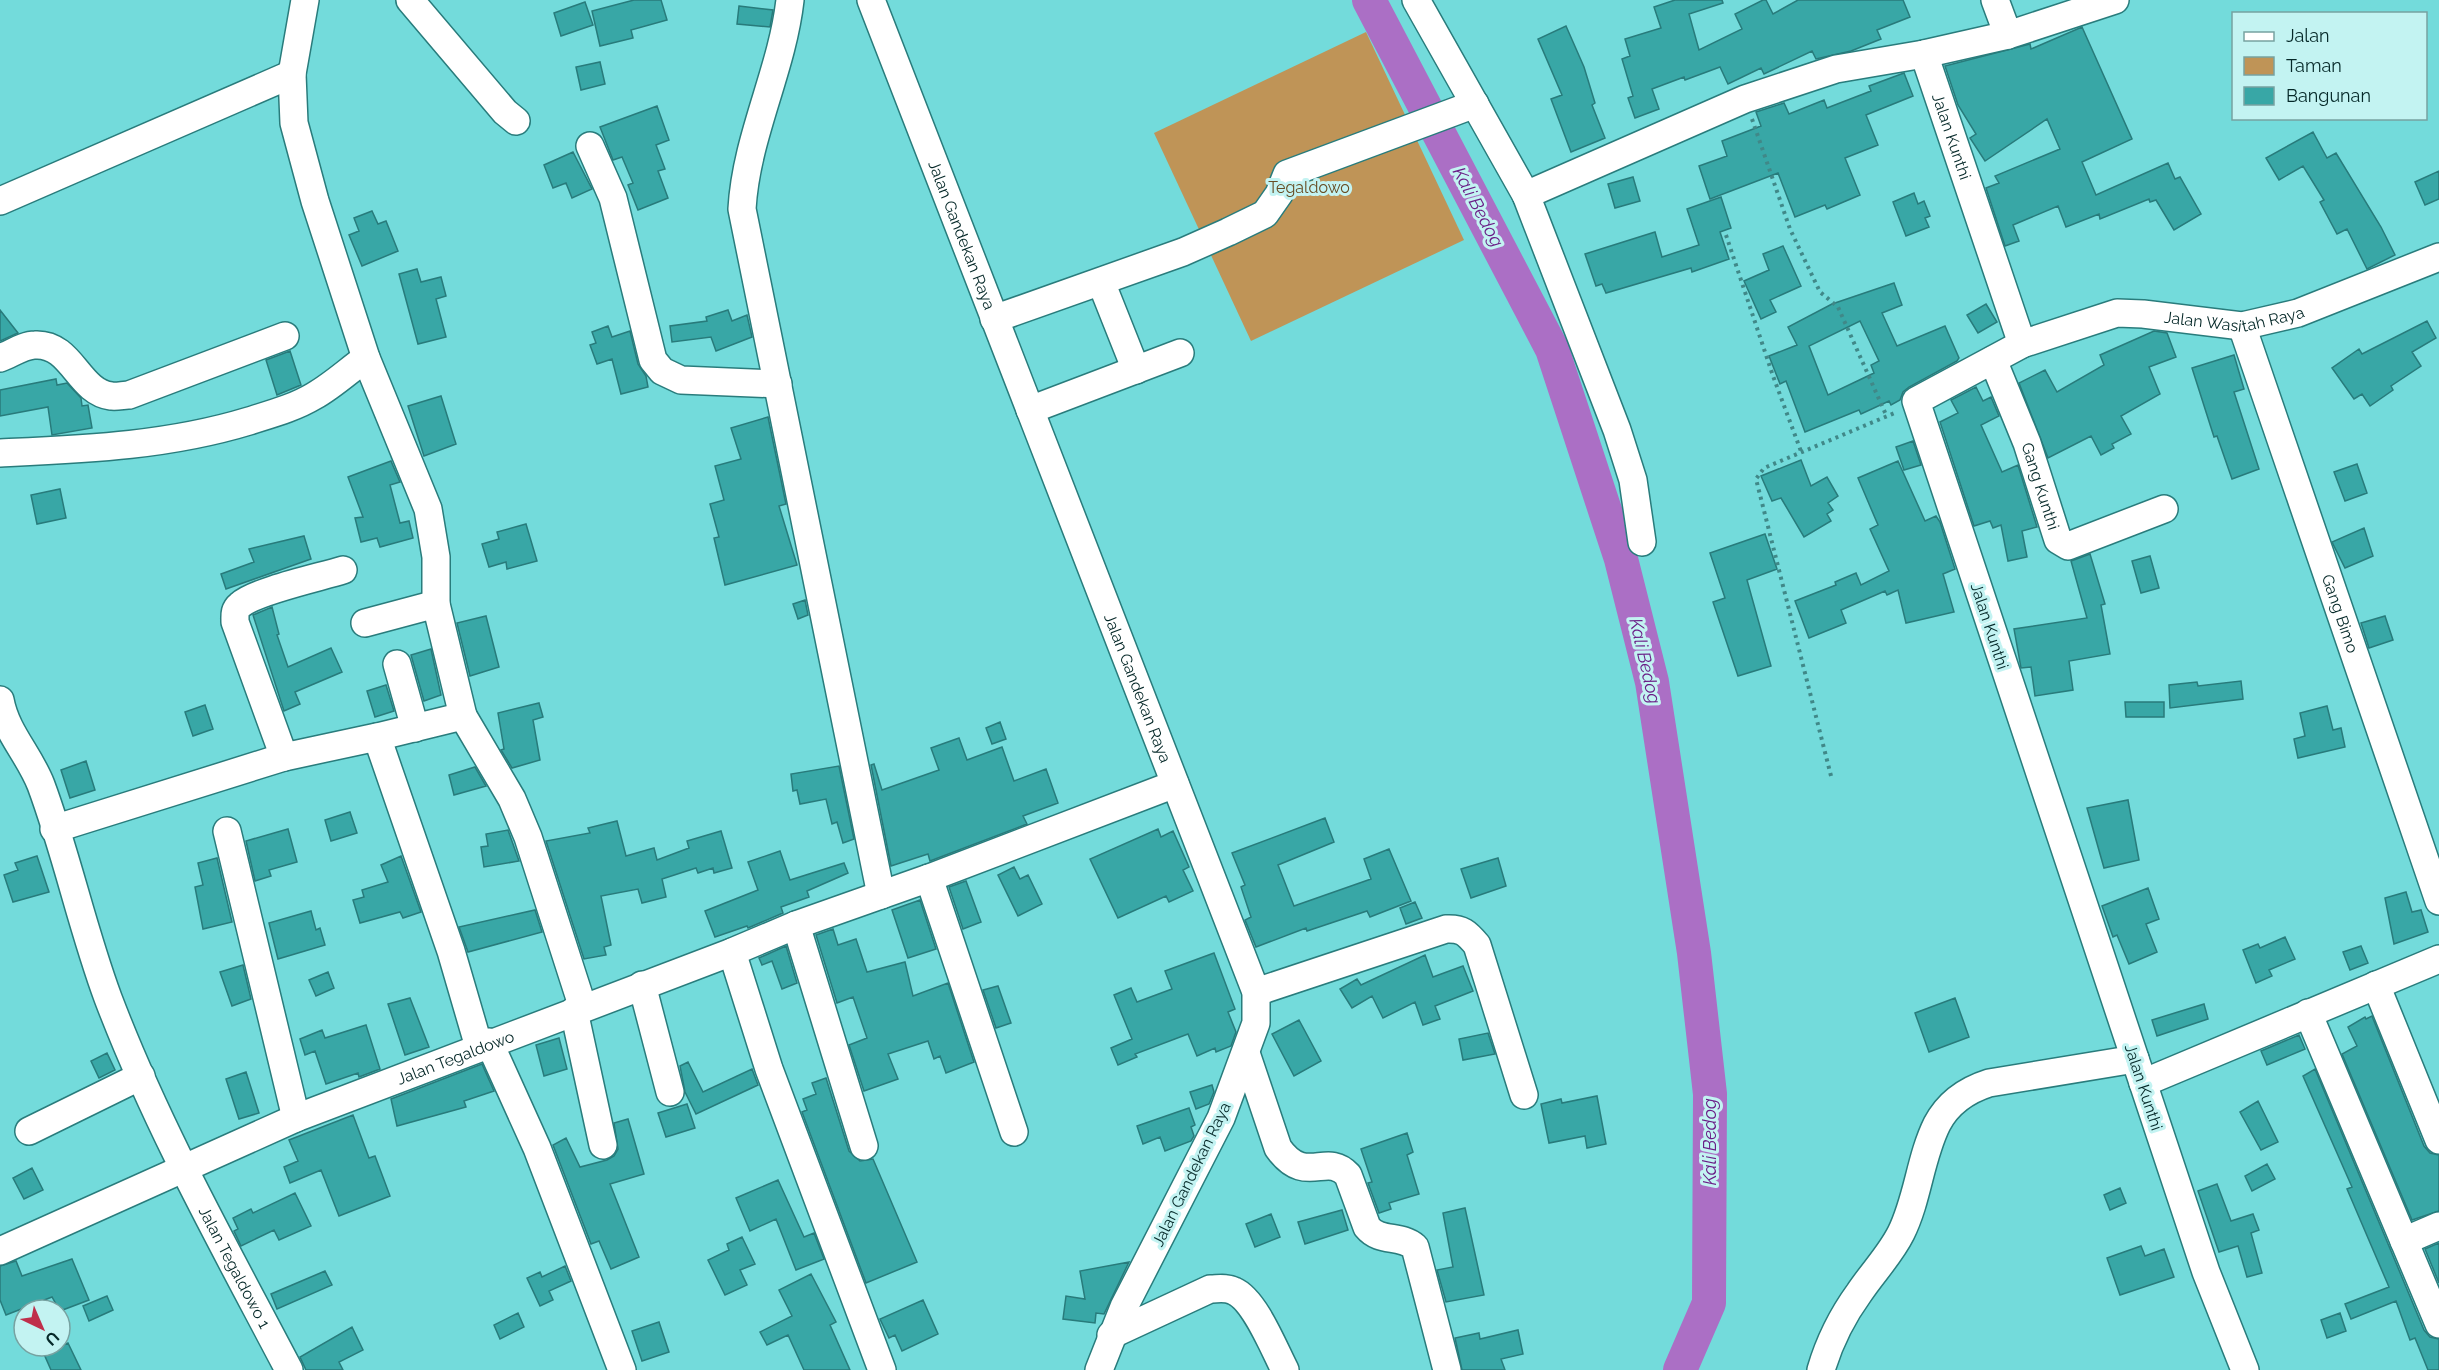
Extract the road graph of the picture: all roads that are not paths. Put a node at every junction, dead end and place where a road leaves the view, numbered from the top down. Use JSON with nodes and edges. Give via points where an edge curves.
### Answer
{"nodes":[{"id":1,"x":305,"y":0,"type":"edge"},
{"id":2,"x":410,"y":0,"type":"edge"},
{"id":3,"x":790,"y":0,"type":"edge"},
{"id":4,"x":871,"y":0,"type":"edge"},
{"id":5,"x":1416,"y":0,"type":"edge"},
{"id":6,"x":1995,"y":0,"type":"edge"},
{"id":7,"x":2115,"y":0,"type":"edge"},
{"id":8,"x":2008,"y":34,"type":"junction"},
{"id":9,"x":1924,"y":54,"type":"junction"},
{"id":10,"x":292,"y":74,"type":"junction"},
{"id":11,"x":1469,"y":107,"type":"junction"},
{"id":12,"x":516,"y":121,"type":"dead end"},
{"id":13,"x":590,"y":146,"type":"dead end"},
{"id":14,"x":1526,"y":195,"type":"junction"},
{"id":15,"x":0,"y":201,"type":"edge"},
{"id":16,"x":2439,"y":257,"type":"edge"},
{"id":17,"x":1101,"y":282,"type":"junction"},
{"id":18,"x":994,"y":319,"type":"junction"},
{"id":19,"x":2242,"y":326,"type":"junction"},
{"id":20,"x":285,"y":336,"type":"dead end"},
{"id":21,"x":2022,"y":344,"type":"junction"},
{"id":22,"x":1180,"y":353,"type":"dead end"},
{"id":23,"x":0,"y":358,"type":"edge"},
{"id":24,"x":366,"y":358,"type":"junction"},
{"id":25,"x":1994,"y":360,"type":"junction"},
{"id":26,"x":1136,"y":370,"type":"junction"},
{"id":27,"x":778,"y":384,"type":"junction"},
{"id":28,"x":1029,"y":411,"type":"junction"},
{"id":29,"x":0,"y":453,"type":"edge"},
{"id":30,"x":2164,"y":509,"type":"dead end"},
{"id":31,"x":1642,"y":542,"type":"dead end"},
{"id":32,"x":344,"y":570,"type":"dead end"},
{"id":33,"x":436,"y":604,"type":"junction"},
{"id":34,"x":365,"y":623,"type":"dead end"},
{"id":35,"x":397,"y":664,"type":"dead end"},
{"id":36,"x":0,"y":700,"type":"edge"},
{"id":37,"x":463,"y":716,"type":"junction"},
{"id":38,"x":416,"y":728,"type":"junction"},
{"id":39,"x":377,"y":737,"type":"junction"},
{"id":40,"x":284,"y":757,"type":"junction"},
{"id":41,"x":1175,"y":784,"type":"junction"},
{"id":42,"x":54,"y":829,"type":"junction"},
{"id":43,"x":227,"y":831,"type":"dead end"},
{"id":44,"x":929,"y":878,"type":"junction"},
{"id":45,"x":881,"y":896,"type":"junction"},
{"id":46,"x":2439,"y":901,"type":"edge"},
{"id":47,"x":796,"y":925,"type":"junction"},
{"id":48,"x":732,"y":952,"type":"junction"},
{"id":49,"x":2439,"y":959,"type":"edge"},
{"id":50,"x":642,"y":985,"type":"junction"},
{"id":51,"x":2376,"y":985,"type":"junction"},
{"id":52,"x":1256,"y":992,"type":"junction"},
{"id":53,"x":578,"y":1010,"type":"junction"},
{"id":54,"x":2308,"y":1013,"type":"junction"},
{"id":55,"x":484,"y":1044,"type":"junction"},
{"id":56,"x":1246,"y":1053,"type":"junction"},
{"id":57,"x":2139,"y":1071,"type":"junction"},
{"id":58,"x":141,"y":1076,"type":"junction"},
{"id":59,"x":670,"y":1092,"type":"dead end"},
{"id":60,"x":1524,"y":1095,"type":"dead end"},
{"id":61,"x":296,"y":1118,"type":"junction"},
{"id":62,"x":29,"y":1131,"type":"dead end"},
{"id":63,"x":1014,"y":1132,"type":"dead end"},
{"id":64,"x":2439,"y":1140,"type":"edge"},
{"id":65,"x":603,"y":1145,"type":"dead end"},
{"id":66,"x":864,"y":1146,"type":"dead end"},
{"id":67,"x":182,"y":1167,"type":"junction"},
{"id":68,"x":2439,"y":1226,"type":"edge"},
{"id":69,"x":2404,"y":1241,"type":"junction"},
{"id":70,"x":0,"y":1251,"type":"edge"},
{"id":71,"x":2439,"y":1324,"type":"edge"},
{"id":72,"x":1111,"y":1335,"type":"junction"},
{"id":73,"x":289,"y":1370,"type":"edge"},
{"id":74,"x":622,"y":1370,"type":"edge"},
{"id":75,"x":882,"y":1370,"type":"edge"},
{"id":76,"x":1099,"y":1370,"type":"edge"},
{"id":77,"x":1285,"y":1370,"type":"edge"},
{"id":78,"x":1447,"y":1370,"type":"edge"},
{"id":79,"x":1821,"y":1370,"type":"edge"},
{"id":80,"x":2245,"y":1370,"type":"edge"}],
"edges":[{"from":1,"to":10,"type":"street"},
{"from":2,"to":12,"type":"street"},
{"from":3,"to":27,"type":"street","via":[[787,25],[743,183],[742,209]]},
{"from":4,"to":18,"type":"street","name":"Jalan Gandekan Raya"},
{"from":5,"to":11,"type":"street"},
{"from":6,"to":8,"type":"street"},
{"from":7,"to":8,"type":"street"},
{"from":8,"to":9,"type":"street"},
{"from":9,"to":14,"type":"street","via":[[1836,69],[1745,99]]},
{"from":9,"to":21,"type":"street","name":"Jalan Kunthi"},
{"from":10,"to":15,"type":"street"},
{"from":10,"to":24,"type":"street","via":[[297,135]]},
{"from":11,"to":14,"type":"street"},
{"from":11,"to":17,"type":"street","via":[[1287,174],[1265,214],[1183,252]]},
{"from":13,"to":27,"type":"street","via":[[613,198],[653,360],[662,371],[681,380]]},
{"from":14,"to":31,"type":"street","via":[[1617,430],[1633,480]]},
{"from":16,"to":19,"type":"street","name":"Jalan Wasitah Raya","via":[[2309,309]]},
{"from":17,"to":18,"type":"street"},
{"from":17,"to":26,"type":"street"},
{"from":18,"to":28,"type":"street","name":"Jalan Gandekan Raya"},
{"from":19,"to":21,"type":"street","name":"Jalan Wasitah Raya","via":[[2117,313]]},
{"from":19,"to":46,"type":"street","name":"Gang Bimo"},
{"from":20,"to":23,"type":"street","via":[[129,395],[109,396],[93,388],[60,352],[47,346],[34,345]]},
{"from":21,"to":25,"type":"street"},
{"from":22,"to":26,"type":"street"},
{"from":24,"to":29,"type":"street","via":[[313,396],[273,414],[225,428],[175,440]]},
{"from":24,"to":33,"type":"street","via":[[428,509],[436,557]]},
{"from":25,"to":30,"type":"street","name":"Gang Kunthi","via":[[2027,443],[2058,540],[2068,546]]},
{"from":25,"to":57,"type":"street","name":"Jalan Kunthi","via":[[1916,401]]},
{"from":26,"to":28,"type":"street"},
{"from":27,"to":45,"type":"street"},
{"from":28,"to":41,"type":"street","name":"Jalan Gandekan Raya"},
{"from":32,"to":40,"type":"street","via":[[255,597],[235,611],[235,622]]},
{"from":33,"to":34,"type":"street"},
{"from":33,"to":37,"type":"street"},
{"from":35,"to":38,"type":"street"},
{"from":36,"to":42,"type":"street","name":"Jalan Tegaldowo 1","via":[[3,718],[41,784]]},
{"from":37,"to":38,"type":"street"},
{"from":37,"to":53,"type":"street","via":[[512,799],[528,837]]},
{"from":38,"to":39,"type":"street"},
{"from":39,"to":40,"type":"street"},
{"from":39,"to":55,"type":"street"},
{"from":40,"to":42,"type":"street"},
{"from":41,"to":44,"type":"street","name":"Jalan Tegaldowo"},
{"from":41,"to":52,"type":"street","name":"Jalan Gandekan Raya"},
{"from":42,"to":58,"type":"street","name":"Jalan Tegaldowo 1","via":[[91,950]]},
{"from":43,"to":61,"type":"street"},
{"from":44,"to":45,"type":"street","name":"Jalan Tegaldowo"},
{"from":44,"to":63,"type":"street"},
{"from":45,"to":47,"type":"street","name":"Jalan Tegaldowo"},
{"from":47,"to":48,"type":"street","name":"Jalan Tegaldowo"},
{"from":47,"to":66,"type":"street"},
{"from":48,"to":50,"type":"street","name":"Jalan Tegaldowo"},
{"from":48,"to":75,"type":"street","via":[[769,1069]]},
{"from":49,"to":51,"type":"street"},
{"from":50,"to":53,"type":"street","name":"Jalan Tegaldowo"},
{"from":50,"to":59,"type":"street"},
{"from":51,"to":54,"type":"street"},
{"from":51,"to":64,"type":"street"},
{"from":52,"to":56,"type":"street","name":"Jalan Gandekan Raya","via":[[1256,1023]]},
{"from":52,"to":60,"type":"street","via":[[1459,928],[1477,945]]},
{"from":53,"to":55,"type":"street","name":"Jalan Tegaldowo"},
{"from":53,"to":65,"type":"street"},
{"from":54,"to":57,"type":"street"},
{"from":54,"to":69,"type":"street"},
{"from":55,"to":61,"type":"street","name":"Jalan Tegaldowo"},
{"from":55,"to":74,"type":"street","via":[[537,1148]]},
{"from":56,"to":72,"type":"street","name":"Jalan Gandekan Raya","via":[[1221,1118]]},
{"from":56,"to":78,"type":"street","via":[[1278,1148],[1286,1160],[1309,1169],[1336,1165],[1348,1175],[1372,1234],[1403,1239],[1415,1246]]},
{"from":57,"to":79,"type":"street","via":[[1989,1083],[1969,1090],[1951,1106],[1937,1124],[1903,1230],[1858,1294]]},
{"from":57,"to":80,"type":"street","name":"Jalan Kunthi","via":[[2206,1272]]},
{"from":58,"to":62,"type":"street"},
{"from":58,"to":67,"type":"street","name":"Jalan Tegaldowo 1"},
{"from":61,"to":67,"type":"street","name":"Jalan Tegaldowo"},
{"from":67,"to":70,"type":"street","name":"Jalan Tegaldowo"},
{"from":67,"to":73,"type":"street","name":"Jalan Tegaldowo 1"},
{"from":68,"to":69,"type":"street"},
{"from":69,"to":71,"type":"street"},
{"from":72,"to":76,"type":"street","name":"Jalan Gandekan Raya"},
{"from":72,"to":77,"type":"street","via":[[1210,1289],[1223,1288],[1247,1300]]}]}
